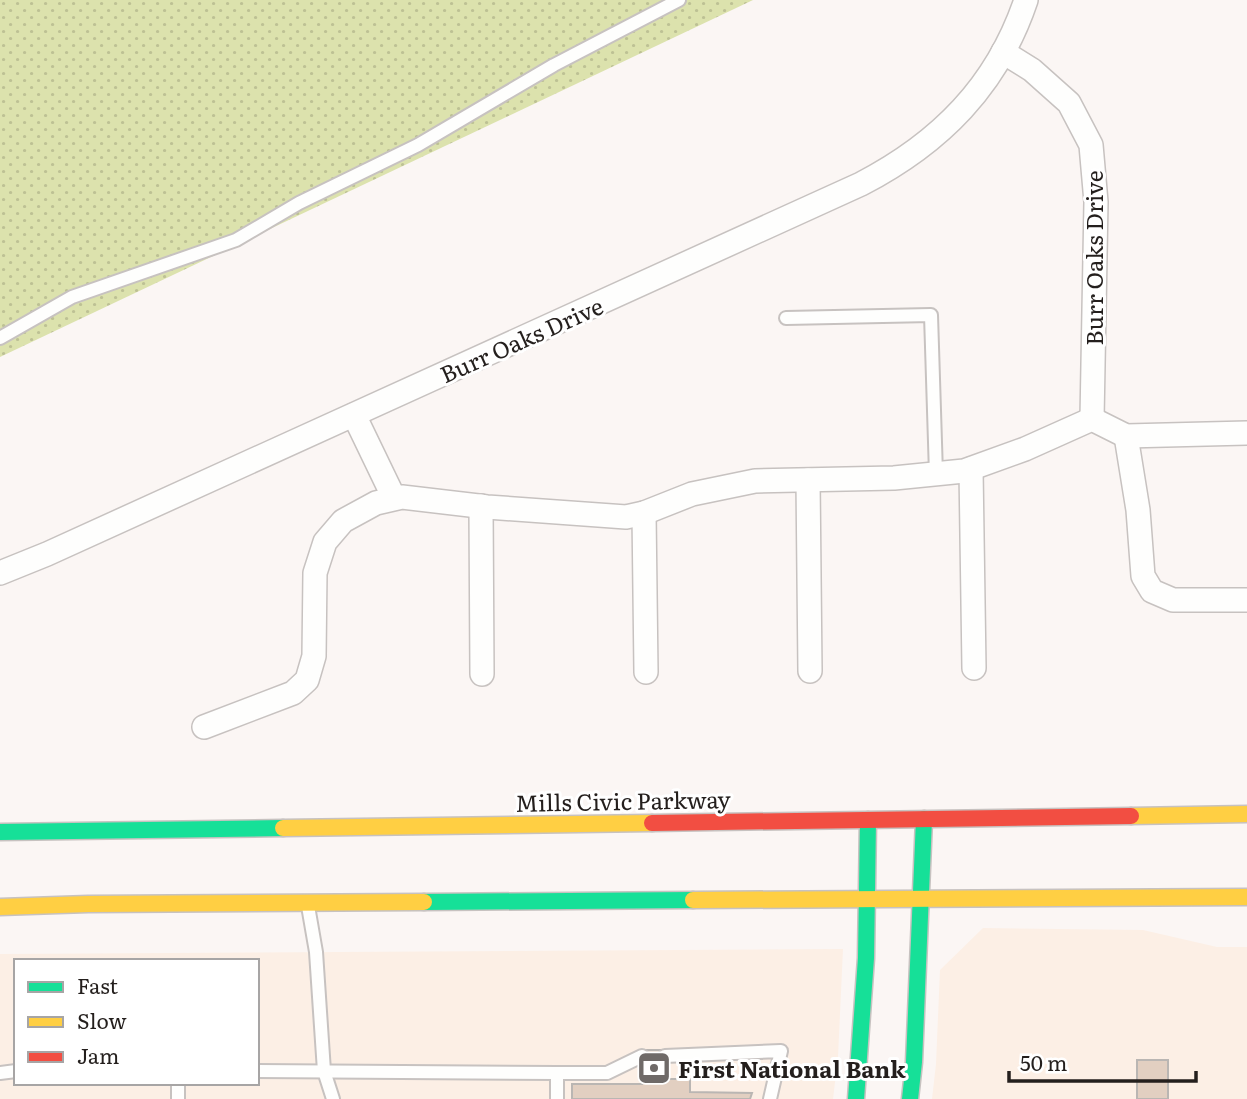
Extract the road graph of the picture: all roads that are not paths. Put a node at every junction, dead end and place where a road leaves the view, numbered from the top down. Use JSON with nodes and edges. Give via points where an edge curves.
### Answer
{"nodes":[{"id":1,"x":679,"y":0,"type":"edge"},
{"id":2,"x":1026,"y":0,"type":"edge"},
{"id":3,"x":1003,"y":52,"type":"junction"},
{"id":4,"x":786,"y":318,"type":"dead end"},
{"id":5,"x":0,"y":338,"type":"edge"},
{"id":6,"x":354,"y":415,"type":"junction"},
{"id":7,"x":1092,"y":419,"type":"junction"},
{"id":8,"x":1247,"y":433,"type":"edge"},
{"id":9,"x":1126,"y":436,"type":"junction"},
{"id":10,"x":971,"y":469,"type":"junction"},
{"id":11,"x":936,"y":474,"type":"junction"},
{"id":12,"x":808,"y":480,"type":"junction"},
{"id":13,"x":394,"y":498,"type":"junction"},
{"id":14,"x":481,"y":506,"type":"junction"},
{"id":15,"x":644,"y":513,"type":"junction"},
{"id":16,"x":0,"y":573,"type":"edge"},
{"id":17,"x":1247,"y":600,"type":"edge"},
{"id":18,"x":974,"y":668,"type":"dead end"},
{"id":19,"x":810,"y":671,"type":"dead end"},
{"id":20,"x":646,"y":672,"type":"dead end"},
{"id":21,"x":482,"y":674,"type":"dead end"},
{"id":22,"x":204,"y":727,"type":"dead end"},
{"id":23,"x":1247,"y":814,"type":"edge"},
{"id":24,"x":924,"y":819,"type":"junction"},
{"id":25,"x":868,"y":820,"type":"junction"},
{"id":26,"x":0,"y":832,"type":"edge"},
{"id":27,"x":1247,"y":897,"type":"edge"},
{"id":28,"x":868,"y":899,"type":"junction"},
{"id":29,"x":922,"y":899,"type":"junction"},
{"id":30,"x":307,"y":903,"type":"junction"},
{"id":31,"x":0,"y":907,"type":"edge"},
{"id":32,"x":642,"y":1056,"type":"dead end"},
{"id":33,"x":665,"y":1056,"type":"dead end"},
{"id":34,"x":259,"y":1071,"type":"edge"},
{"id":35,"x":324,"y":1072,"type":"junction"},
{"id":36,"x":557,"y":1073,"type":"junction"},
{"id":37,"x":333,"y":1099,"type":"edge"},
{"id":38,"x":557,"y":1099,"type":"edge"},
{"id":39,"x":770,"y":1099,"type":"edge"},
{"id":40,"x":856,"y":1099,"type":"edge"},
{"id":41,"x":910,"y":1099,"type":"edge"}],
"edges":[{"from":1,"to":5,"type":"lane","via":[[236,240],[72,297]]},
{"from":2,"to":3,"type":"street","name":"Burr Oaks Drive"},
{"from":3,"to":6,"type":"street","name":"Burr Oaks Drive","via":[[967,106],[897,165]]},
{"from":3,"to":7,"type":"street","name":"Burr Oaks Drive","via":[[1069,103],[1091,145],[1096,202]]},
{"from":4,"to":11,"type":"lane","via":[[931,314]]},
{"from":6,"to":13,"type":"street"},
{"from":6,"to":16,"type":"street","name":"Burr Oaks Drive"},
{"from":7,"to":9,"type":"street"},
{"from":7,"to":10,"type":"street"},
{"from":8,"to":9,"type":"street"},
{"from":9,"to":17,"type":"street","via":[[1143,576],[1152,591],[1173,600]]},
{"from":10,"to":11,"type":"street"},
{"from":10,"to":18,"type":"street"},
{"from":11,"to":12,"type":"street"},
{"from":12,"to":15,"type":"street","via":[[742,484],[692,494]]},
{"from":12,"to":19,"type":"street"},
{"from":13,"to":14,"type":"street"},
{"from":13,"to":22,"type":"street","via":[[343,521],[325,542],[315,573],[314,656],[307,680],[293,693]]},
{"from":14,"to":15,"type":"street","via":[[626,517]]},
{"from":14,"to":21,"type":"street"},
{"from":15,"to":20,"type":"street"},
{"from":23,"to":24,"type":"main road","name":"Mills Civic Parkway"},
{"from":24,"to":25,"type":"main road","name":"Mills Civic Parkway"},
{"from":24,"to":29,"type":"main road"},
{"from":25,"to":26,"type":"main road","name":"Mills Civic Parkway"},
{"from":25,"to":28,"type":"main road"},
{"from":27,"to":29,"type":"main road"},
{"from":28,"to":29,"type":"main road"},
{"from":28,"to":30,"type":"main road"},
{"from":28,"to":40,"type":"main road"},
{"from":29,"to":41,"type":"main road"},
{"from":30,"to":31,"type":"main road"},
{"from":30,"to":35,"type":"lane","via":[[316,952]]},
{"from":32,"to":36,"type":"lane","via":[[607,1073]]},
{"from":33,"to":39,"type":"lane","via":[[781,1051]]},
{"from":34,"to":35,"type":"lane"},
{"from":35,"to":36,"type":"lane"},
{"from":35,"to":37,"type":"lane"},
{"from":36,"to":38,"type":"lane"}]}
